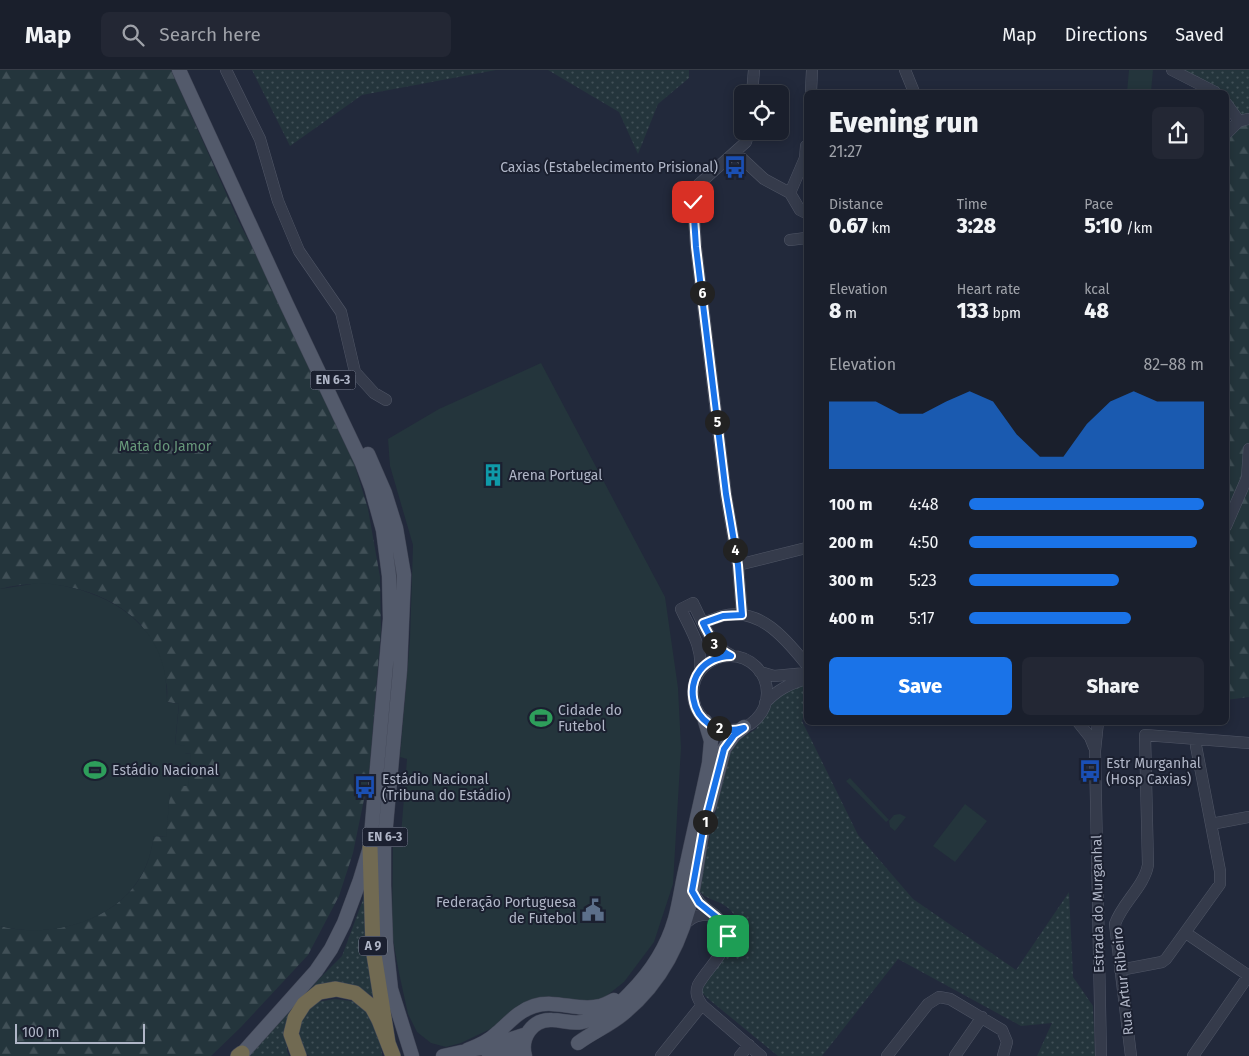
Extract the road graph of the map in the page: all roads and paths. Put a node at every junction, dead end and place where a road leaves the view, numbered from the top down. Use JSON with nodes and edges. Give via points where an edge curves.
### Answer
{"nodes":[{"id":1,"x":179,"y":70,"type":"edge"},
{"id":2,"x":189,"y":70,"type":"edge"},
{"id":3,"x":226,"y":70,"type":"edge"},
{"id":4,"x":754,"y":70,"type":"edge"},
{"id":5,"x":812,"y":70,"type":"edge"},
{"id":6,"x":905,"y":70,"type":"edge"},
{"id":7,"x":1172,"y":70,"type":"edge"},
{"id":8,"x":753,"y":85,"type":"edge"},
{"id":9,"x":810,"y":90,"type":"edge"},
{"id":10,"x":913,"y":90,"type":"edge"},
{"id":11,"x":1211,"y":90,"type":"edge"},
{"id":12,"x":1229,"y":106,"type":"edge"},
{"id":13,"x":1244,"y":120,"type":"edge"},
{"id":14,"x":1229,"y":132,"type":"edge"},
{"id":15,"x":747,"y":140,"type":"edge"},
{"id":16,"x":736,"y":153,"type":"junction"},
{"id":17,"x":804,"y":160,"type":"edge"},
{"id":18,"x":790,"y":193,"type":"junction"},
{"id":19,"x":804,"y":212,"type":"edge"},
{"id":20,"x":804,"y":238,"type":"edge"},
{"id":21,"x":790,"y":240,"type":"dead end"},
{"id":22,"x":386,"y":400,"type":"dead end"},
{"id":23,"x":1249,"y":449,"type":"edge"},
{"id":24,"x":1229,"y":519,"type":"edge"},
{"id":25,"x":804,"y":548,"type":"edge"},
{"id":26,"x":738,"y":565,"type":"junction"},
{"id":27,"x":742,"y":615,"type":"junction"},
{"id":28,"x":703,"y":623,"type":"junction"},
{"id":29,"x":796,"y":651,"type":"junction"},
{"id":30,"x":731,"y":656,"type":"junction"},
{"id":31,"x":804,"y":661,"type":"edge"},
{"id":32,"x":700,"y":670,"type":"junction"},
{"id":33,"x":760,"y":672,"type":"junction"},
{"id":34,"x":804,"y":673,"type":"edge"},
{"id":35,"x":789,"y":675,"type":"junction"},
{"id":36,"x":804,"y":680,"type":"edge"},
{"id":37,"x":765,"y":703,"type":"junction"},
{"id":38,"x":705,"y":721,"type":"junction"},
{"id":39,"x":1090,"y":725,"type":"edge"},
{"id":40,"x":744,"y":728,"type":"junction"},
{"id":41,"x":1249,"y":743,"type":"edge"},
{"id":42,"x":1196,"y":746,"type":"dead end"},
{"id":43,"x":1249,"y":817,"type":"edge"},
{"id":44,"x":1211,"y":824,"type":"junction"},
{"id":45,"x":370,"y":847,"type":"junction"},
{"id":46,"x":384,"y":885,"type":"joint"},
{"id":47,"x":692,"y":891,"type":"junction"},
{"id":48,"x":714,"y":915,"type":"junction"},
{"id":49,"x":684,"y":925,"type":"junction"},
{"id":50,"x":1186,"y":933,"type":"junction"},
{"id":51,"x":1120,"y":970,"type":"junction"},
{"id":52,"x":1249,"y":976,"type":"edge"},
{"id":53,"x":631,"y":993,"type":"junction"},
{"id":54,"x":702,"y":1005,"type":"junction"},
{"id":55,"x":982,"y":1017,"type":"junction"},
{"id":56,"x":562,"y":1022,"type":"junction"},
{"id":57,"x":527,"y":1034,"type":"junction"},
{"id":58,"x":748,"y":1045,"type":"junction"},
{"id":59,"x":391,"y":1049,"type":"edge"},
{"id":60,"x":578,"y":1049,"type":"edge"},
{"id":61,"x":467,"y":1050,"type":"junction"},
{"id":62,"x":524,"y":1053,"type":"edge"},
{"id":63,"x":240,"y":1055,"type":"edge"},
{"id":64,"x":299,"y":1056,"type":"edge"},
{"id":65,"x":412,"y":1056,"type":"edge"},
{"id":66,"x":443,"y":1056,"type":"edge"},
{"id":67,"x":489,"y":1056,"type":"edge"},
{"id":68,"x":662,"y":1056,"type":"edge"},
{"id":69,"x":740,"y":1056,"type":"edge"},
{"id":70,"x":761,"y":1056,"type":"edge"},
{"id":71,"x":887,"y":1056,"type":"edge"},
{"id":72,"x":955,"y":1056,"type":"edge"},
{"id":73,"x":1003,"y":1056,"type":"edge"},
{"id":74,"x":1100,"y":1056,"type":"edge"},
{"id":75,"x":1131,"y":1056,"type":"edge"},
{"id":76,"x":1193,"y":1056,"type":"edge"}],
"edges":[{"from":1,"to":45,"type":"main road","number":"EN 6-3","via":[[362,463],[383,530],[390,619]]},
{"from":2,"to":46,"type":"main road","number":"EN 6-3","via":[[370,458],[396,528],[404,575]]},
{"from":3,"to":22,"type":"street","via":[[260,139],[278,201],[299,251],[341,312],[356,372],[374,393]]},
{"from":4,"to":8,"type":"street"},
{"from":5,"to":9,"type":"street"},
{"from":6,"to":10,"type":"street"},
{"from":7,"to":11,"type":"street"},
{"from":12,"to":13,"type":"street"},
{"from":13,"to":14,"type":"street"},
{"from":15,"to":16,"type":"street"},
{"from":16,"to":18,"type":"street","via":[[764,179]]},
{"from":16,"to":26,"type":"street","via":[[698,185],[693,202],[726,494]]},
{"from":17,"to":18,"type":"street"},
{"from":18,"to":19,"type":"street"},
{"from":20,"to":21,"type":"street"},
{"from":23,"to":24,"type":"street","via":[[1247,478]]},
{"from":25,"to":26,"type":"street"},
{"from":26,"to":27,"type":"street"},
{"from":27,"to":28,"type":"street","via":[[723,616]]},
{"from":27,"to":29,"type":"street","via":[[773,627]]},
{"from":28,"to":30,"type":"street","via":[[715,645]]},
{"from":28,"to":32,"type":"street","via":[[693,603],[681,609],[699,646]]},
{"from":29,"to":31,"type":"street"},
{"from":29,"to":35,"type":"street","via":[[798,665]]},
{"from":30,"to":32,"type":"street","via":[[711,660]]},
{"from":30,"to":33,"type":"street","via":[[745,659]]},
{"from":32,"to":38,"type":"street","via":[[692,697],[696,710]]},
{"from":33,"to":35,"type":"street","via":[[774,676]]},
{"from":33,"to":37,"type":"street","via":[[767,690]]},
{"from":34,"to":35,"type":"street"},
{"from":36,"to":37,"type":"street","via":[[778,690]]},
{"from":37,"to":40,"type":"street","via":[[755,720]]},
{"from":38,"to":40,"type":"street","via":[[723,730]]},
{"from":38,"to":53,"type":"main road","via":[[711,751],[675,918],[653,965]]},
{"from":39,"to":74,"type":"street","name":"Estrada do Murganhal","via":[[1095,751]]},
{"from":40,"to":47,"type":"main road","via":[[724,749],[703,830]]},
{"from":41,"to":51,"type":"street","name":"Rua Artur Ribeiro","via":[[1145,735],[1148,865],[1115,924]]},
{"from":42,"to":44,"type":"street"},
{"from":43,"to":44,"type":"street"},
{"from":44,"to":50,"type":"street","via":[[1220,884]]},
{"from":45,"to":59,"type":"highway","number":"A 9","via":[[373,948]]},
{"from":45,"to":63,"type":"main road","via":[[344,923],[331,949],[316,971]]},
{"from":46,"to":65,"type":"main road","number":"A 9","via":[[391,989]]},
{"from":47,"to":48,"type":"street","via":[[699,903]]},
{"from":47,"to":49,"type":"main road"},
{"from":48,"to":49,"type":"street","via":[[697,915]]},
{"from":48,"to":54,"type":"street","via":[[728,936],[723,950],[698,984],[696,996]]},
{"from":49,"to":60,"type":"main road","via":[[665,966],[641,998]]},
{"from":50,"to":51,"type":"street","via":[[1162,962]]},
{"from":50,"to":52,"type":"street"},
{"from":51,"to":75,"type":"street","name":"Rua Artur Ribeiro"},
{"from":52,"to":76,"type":"street"},
{"from":53,"to":56,"type":"main road","via":[[613,1008],[593,1018],[575,1023]]},
{"from":53,"to":61,"type":"main road","via":[[600,1006],[544,1003],[532,1006],[483,1044]]},
{"from":54,"to":58,"type":"street"},
{"from":54,"to":68,"type":"street"},
{"from":55,"to":71,"type":"street","via":[[950,999],[934,999]]},
{"from":55,"to":72,"type":"street"},
{"from":55,"to":73,"type":"street","via":[[1002,1030],[1007,1042]]},
{"from":56,"to":57,"type":"main road","via":[[546,1020]]},
{"from":56,"to":60,"type":"main road","via":[[575,1034]]},
{"from":57,"to":61,"type":"main road"},
{"from":57,"to":62,"type":"main road"},
{"from":58,"to":69,"type":"street"},
{"from":58,"to":70,"type":"street"},
{"from":59,"to":64,"type":"highway","via":[[372,1007],[355,993],[336,990],[319,992],[304,1004],[295,1018],[291,1034]]},
{"from":61,"to":66,"type":"main road"},
{"from":62,"to":67,"type":"main road"}]}
